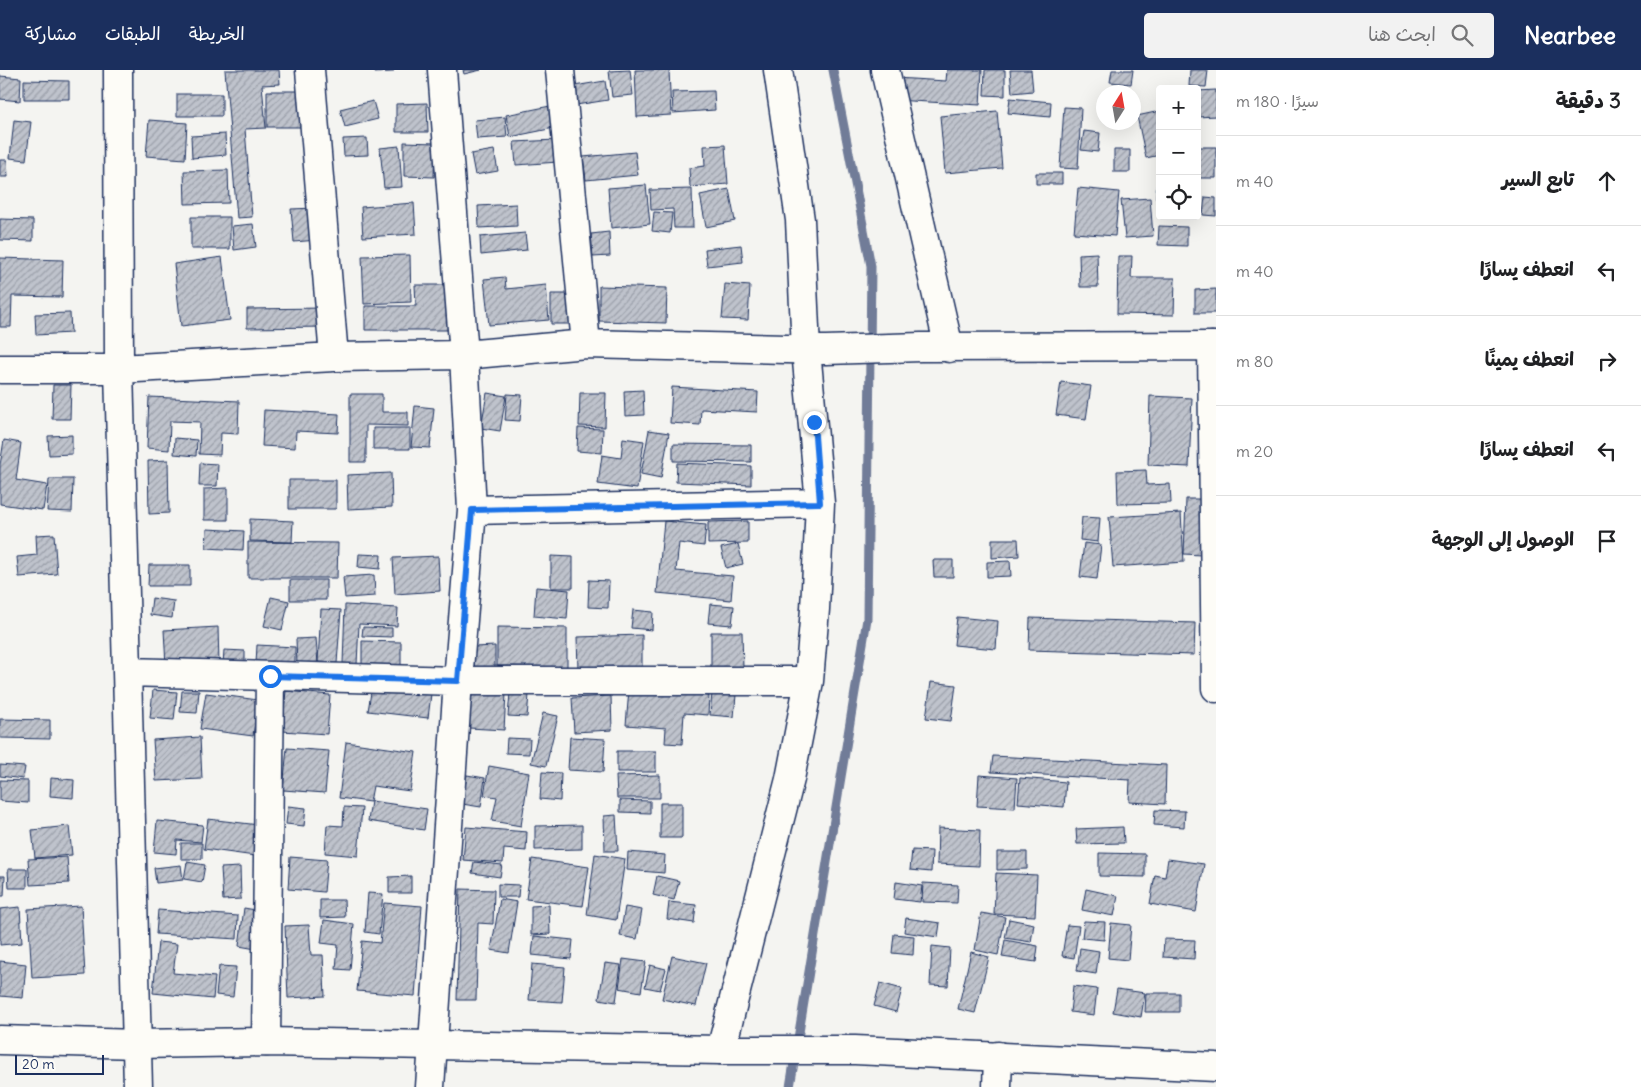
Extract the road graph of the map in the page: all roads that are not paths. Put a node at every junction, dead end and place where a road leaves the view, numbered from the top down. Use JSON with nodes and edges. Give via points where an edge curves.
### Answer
{"nodes":[{"id":1,"x":118,"y":70,"type":"edge"},
{"id":2,"x":310,"y":70,"type":"edge"},
{"id":3,"x":442,"y":70,"type":"edge"},
{"id":4,"x":560,"y":70,"type":"edge"},
{"id":5,"x":778,"y":70,"type":"edge"},
{"id":6,"x":885,"y":70,"type":"edge"},
{"id":7,"x":586,"y":344,"type":"junction"},
{"id":8,"x":1214,"y":346,"type":"edge"},
{"id":9,"x":949,"y":348,"type":"junction"},
{"id":10,"x":816,"y":350,"type":"junction"},
{"id":11,"x":464,"y":355,"type":"junction"},
{"id":12,"x":334,"y":357,"type":"junction"},
{"id":13,"x":0,"y":369,"type":"edge"},
{"id":14,"x":119,"y":370,"type":"junction"},
{"id":15,"x":820,"y":503,"type":"junction"},
{"id":16,"x":472,"y":510,"type":"junction"},
{"id":17,"x":127,"y":672,"type":"junction"},
{"id":18,"x":270,"y":676,"type":"junction"},
{"id":19,"x":458,"y":681,"type":"junction"},
{"id":20,"x":809,"y":681,"type":"junction"},
{"id":21,"x":1216,"y":688,"type":"edge"},
{"id":22,"x":0,"y":1040,"type":"edge"},
{"id":23,"x":266,"y":1042,"type":"junction"},
{"id":24,"x":137,"y":1044,"type":"junction"},
{"id":25,"x":431,"y":1045,"type":"junction"},
{"id":26,"x":731,"y":1050,"type":"junction"},
{"id":27,"x":998,"y":1056,"type":"junction"},
{"id":28,"x":1216,"y":1067,"type":"edge"},
{"id":29,"x":138,"y":1087,"type":"edge"},
{"id":30,"x":430,"y":1087,"type":"edge"},
{"id":31,"x":997,"y":1087,"type":"edge"}],
"edges":[{"from":1,"to":14,"type":"street"},
{"from":2,"to":12,"type":"street"},
{"from":3,"to":11,"type":"street"},
{"from":4,"to":7,"type":"street"},
{"from":5,"to":10,"type":"street"},
{"from":6,"to":9,"type":"street"},
{"from":7,"to":10,"type":"street"},
{"from":7,"to":11,"type":"street"},
{"from":8,"to":9,"type":"street"},
{"from":8,"to":21,"type":"street"},
{"from":9,"to":10,"type":"street"},
{"from":10,"to":15,"type":"street"},
{"from":11,"to":12,"type":"street"},
{"from":11,"to":16,"type":"street"},
{"from":12,"to":14,"type":"street"},
{"from":13,"to":14,"type":"street"},
{"from":14,"to":17,"type":"street"},
{"from":15,"to":16,"type":"street"},
{"from":15,"to":20,"type":"street"},
{"from":16,"to":19,"type":"street"},
{"from":17,"to":18,"type":"street"},
{"from":17,"to":24,"type":"street"},
{"from":18,"to":19,"type":"street"},
{"from":18,"to":23,"type":"street"},
{"from":19,"to":20,"type":"street"},
{"from":19,"to":25,"type":"street"},
{"from":20,"to":26,"type":"street"},
{"from":22,"to":24,"type":"street"},
{"from":23,"to":24,"type":"street"},
{"from":23,"to":25,"type":"street"},
{"from":24,"to":29,"type":"street"},
{"from":25,"to":26,"type":"street"},
{"from":25,"to":30,"type":"street"},
{"from":26,"to":27,"type":"street","via":[[855,1050]]},
{"from":27,"to":28,"type":"street"},
{"from":27,"to":31,"type":"street"}]}
